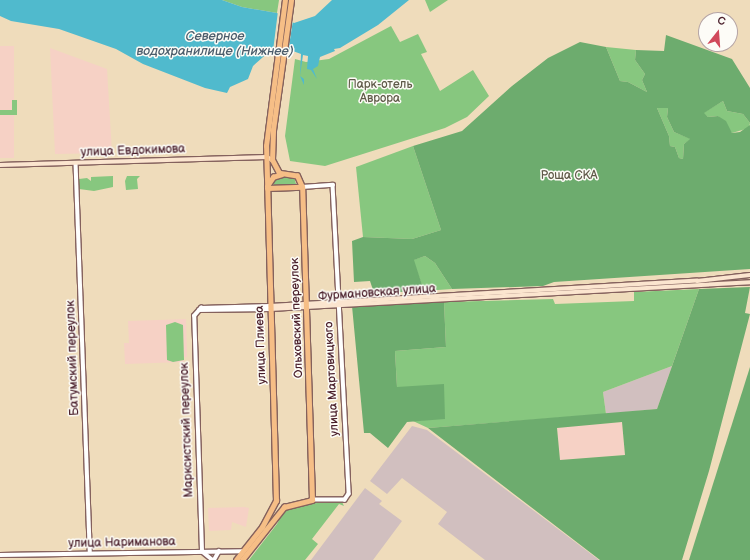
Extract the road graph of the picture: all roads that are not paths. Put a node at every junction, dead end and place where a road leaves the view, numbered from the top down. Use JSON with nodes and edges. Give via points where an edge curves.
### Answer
{"nodes":[{"id":1,"x":285,"y":0,"type":"edge"},
{"id":2,"x":291,"y":0,"type":"edge"},
{"id":3,"x":270,"y":158,"type":"junction"},
{"id":4,"x":76,"y":163,"type":"junction"},
{"id":5,"x":0,"y":164,"type":"edge"},
{"id":6,"x":282,"y":174,"type":"junction"},
{"id":7,"x":267,"y":187,"type":"junction"},
{"id":8,"x":302,"y":187,"type":"junction"},
{"id":9,"x":750,"y":275,"type":"edge"},
{"id":10,"x":750,"y":282,"type":"edge"},
{"id":11,"x":697,"y":283,"type":"junction"},
{"id":12,"x":338,"y":304,"type":"junction"},
{"id":13,"x":306,"y":306,"type":"junction"},
{"id":14,"x":270,"y":307,"type":"junction"},
{"id":15,"x":199,"y":310,"type":"joint"},
{"id":16,"x":312,"y":500,"type":"junction"},
{"id":17,"x":219,"y":551,"type":"junction"},
{"id":18,"x":229,"y":551,"type":"junction"},
{"id":19,"x":244,"y":551,"type":"junction"},
{"id":20,"x":90,"y":552,"type":"junction"},
{"id":21,"x":202,"y":552,"type":"junction"},
{"id":22,"x":0,"y":555,"type":"edge"},
{"id":23,"x":213,"y":560,"type":"edge"},
{"id":24,"x":236,"y":560,"type":"edge"},
{"id":25,"x":242,"y":560,"type":"edge"}],
"edges":[{"from":1,"to":3,"type":"main road","via":[[266,129]]},
{"from":2,"to":3,"type":"main road"},
{"from":3,"to":4,"type":"main road","name":"улица Евдокимова"},
{"from":3,"to":6,"type":"main road","via":[[274,168]]},
{"from":3,"to":7,"type":"main road","name":"улица Плиева"},
{"from":4,"to":5,"type":"main road","name":"улица Евдокимова"},
{"from":4,"to":20,"type":"street","name":"Батумский переулок"},
{"from":6,"to":7,"type":"main road","via":[[273,177]]},
{"from":6,"to":8,"type":"main road","via":[[297,176]]},
{"from":7,"to":8,"type":"main road"},
{"from":7,"to":14,"type":"main road","name":"улица Плиева"},
{"from":8,"to":12,"type":"street","name":"улица Мартовицкого","via":[[333,185]]},
{"from":8,"to":13,"type":"main road","name":"Ольховский переулок"},
{"from":9,"to":11,"type":"main road"},
{"from":10,"to":11,"type":"main road"},
{"from":11,"to":12,"type":"main road","name":"Фурмановская улица","via":[[443,294]]},
{"from":12,"to":13,"type":"main road","name":"Фурмановская улица"},
{"from":12,"to":16,"type":"street","name":"улица Мартовицкого","via":[[347,499]]},
{"from":13,"to":14,"type":"main road","name":"Фурмановская улица"},
{"from":13,"to":16,"type":"main road","name":"Ольховский переулок"},
{"from":14,"to":15,"type":"street","name":"Фурмановская улица"},
{"from":14,"to":19,"type":"main road","name":"улица Плиева","via":[[276,501],[267,519]]},
{"from":15,"to":21,"type":"street","name":"Марксистский переулок","via":[[194,316],[194,365]]},
{"from":16,"to":25,"type":"main road","via":[[289,504]]},
{"from":17,"to":18,"type":"street","name":"улица Нариманова"},
{"from":17,"to":21,"type":"street","name":"улица Нариманова"},
{"from":17,"to":23,"type":"street"},
{"from":18,"to":19,"type":"street","name":"улица Нариманова"},
{"from":18,"to":24,"type":"street"},
{"from":19,"to":24,"type":"main road"},
{"from":20,"to":21,"type":"street","name":"улица Нариманова"},
{"from":20,"to":22,"type":"street","name":"улица Нариманова"},
{"from":21,"to":23,"type":"street"}]}
